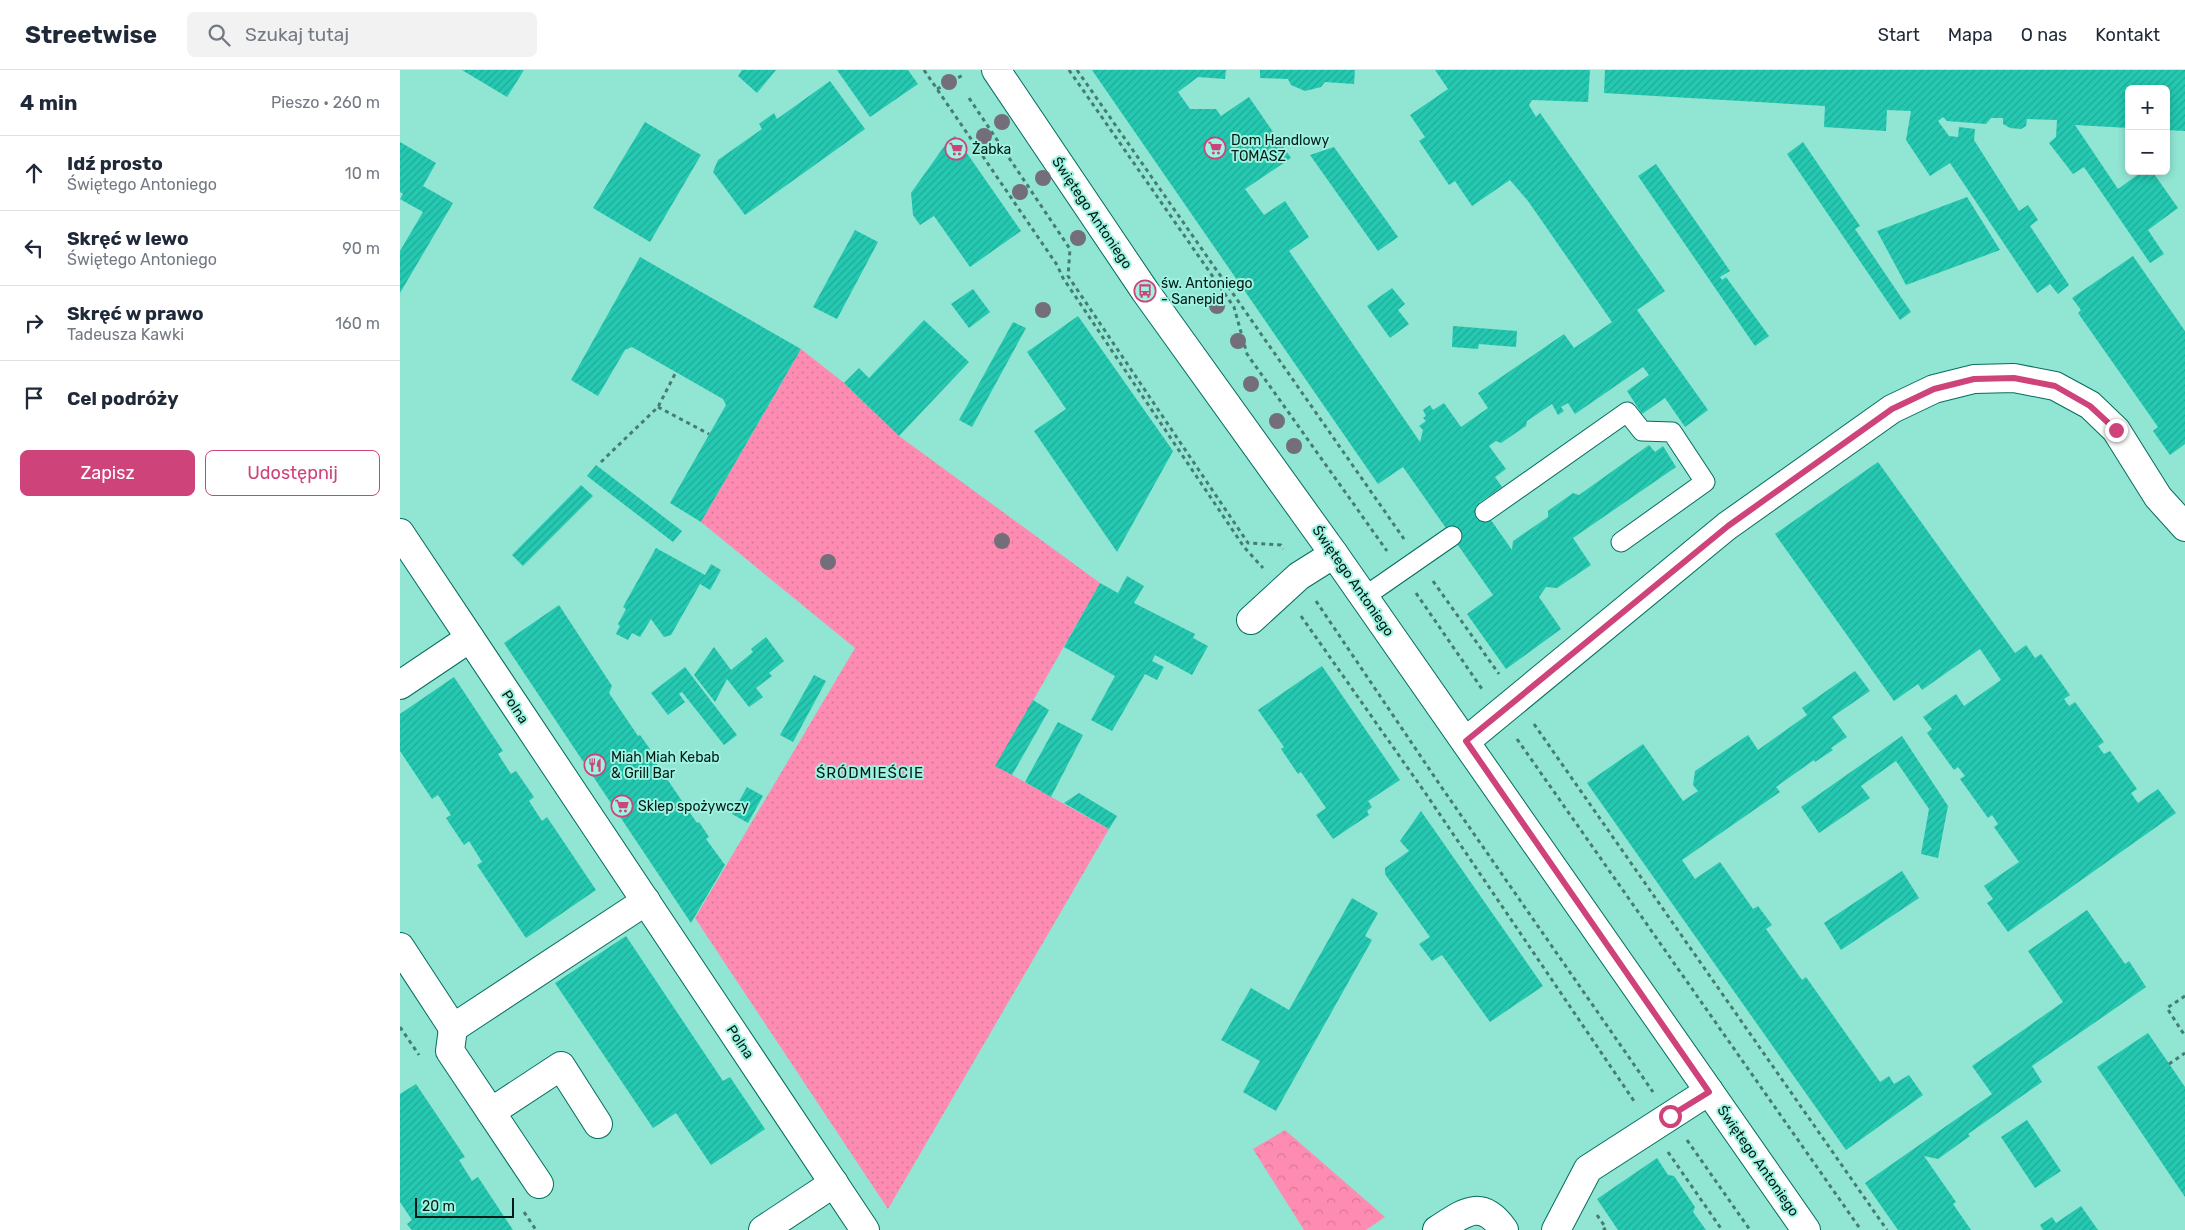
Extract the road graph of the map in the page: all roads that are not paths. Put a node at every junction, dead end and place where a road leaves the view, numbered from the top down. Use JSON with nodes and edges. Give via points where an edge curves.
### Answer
{"nodes":[{"id":1,"x":996,"y":70,"type":"edge"},
{"id":2,"x":1485,"y":512,"type":"dead end"},
{"id":3,"x":2185,"y":527,"type":"edge"},
{"id":4,"x":400,"y":533,"type":"edge"},
{"id":5,"x":1452,"y":536,"type":"dead end"},
{"id":6,"x":1621,"y":542,"type":"dead end"},
{"id":7,"x":1334,"y":554,"type":"junction"},
{"id":8,"x":408,"y":561,"type":"edge"},
{"id":9,"x":1364,"y":597,"type":"junction"},
{"id":10,"x":1251,"y":620,"type":"dead end"},
{"id":11,"x":470,"y":638,"type":"junction"},
{"id":12,"x":400,"y":685,"type":"edge"},
{"id":13,"x":1466,"y":741,"type":"junction"},
{"id":14,"x":646,"y":901,"type":"junction"},
{"id":15,"x":400,"y":946,"type":"edge"},
{"id":16,"x":453,"y":1028,"type":"junction"},
{"id":17,"x":1709,"y":1092,"type":"junction"},
{"id":18,"x":491,"y":1112,"type":"junction"},
{"id":19,"x":598,"y":1124,"type":"dead end"},
{"id":20,"x":834,"y":1183,"type":"junction"},
{"id":21,"x":539,"y":1184,"type":"dead end"},
{"id":22,"x":764,"y":1230,"type":"edge"},
{"id":23,"x":865,"y":1230,"type":"edge"},
{"id":24,"x":1437,"y":1230,"type":"edge"},
{"id":25,"x":1504,"y":1230,"type":"edge"},
{"id":26,"x":1556,"y":1230,"type":"edge"},
{"id":27,"x":1806,"y":1230,"type":"edge"}],
"edges":[{"from":1,"to":7,"type":"street","name":"Świętego Antoniego","via":[[1145,291]]},
{"from":2,"to":6,"type":"lane","via":[[1627,412],[1642,431],[1672,432],[1705,482]]},
{"from":3,"to":13,"type":"street","via":[[2158,497],[2116,430],[2090,406],[2055,386],[2014,378],[1974,379],[1934,389],[1892,409],[1728,526]]},
{"from":4,"to":8,"type":"street","name":"Polna"},
{"from":5,"to":9,"type":"lane"},
{"from":7,"to":9,"type":"street","name":"Świętego Antoniego"},
{"from":7,"to":10,"type":"street","via":[[1291,582]]},
{"from":8,"to":11,"type":"street","name":"Polna"},
{"from":9,"to":13,"type":"street","name":"Świętego Antoniego"},
{"from":11,"to":12,"type":"street"},
{"from":11,"to":14,"type":"street","name":"Polna"},
{"from":13,"to":17,"type":"street","name":"Świętego Antoniego"},
{"from":14,"to":16,"type":"street"},
{"from":14,"to":20,"type":"street","name":"Polna"},
{"from":15,"to":16,"type":"street"},
{"from":16,"to":18,"type":"street","via":[[450,1050]]},
{"from":17,"to":26,"type":"street","name":"Świętego Antoniego","via":[[1588,1169]]},
{"from":17,"to":27,"type":"street","name":"Świętego Antoniego"},
{"from":18,"to":19,"type":"street","via":[[561,1066]]},
{"from":18,"to":21,"type":"street"},
{"from":20,"to":22,"type":"street"},
{"from":20,"to":23,"type":"street","name":"Polna"},
{"from":24,"to":25,"type":"street","via":[[1464,1212],[1483,1212],[1494,1216]]}]}
